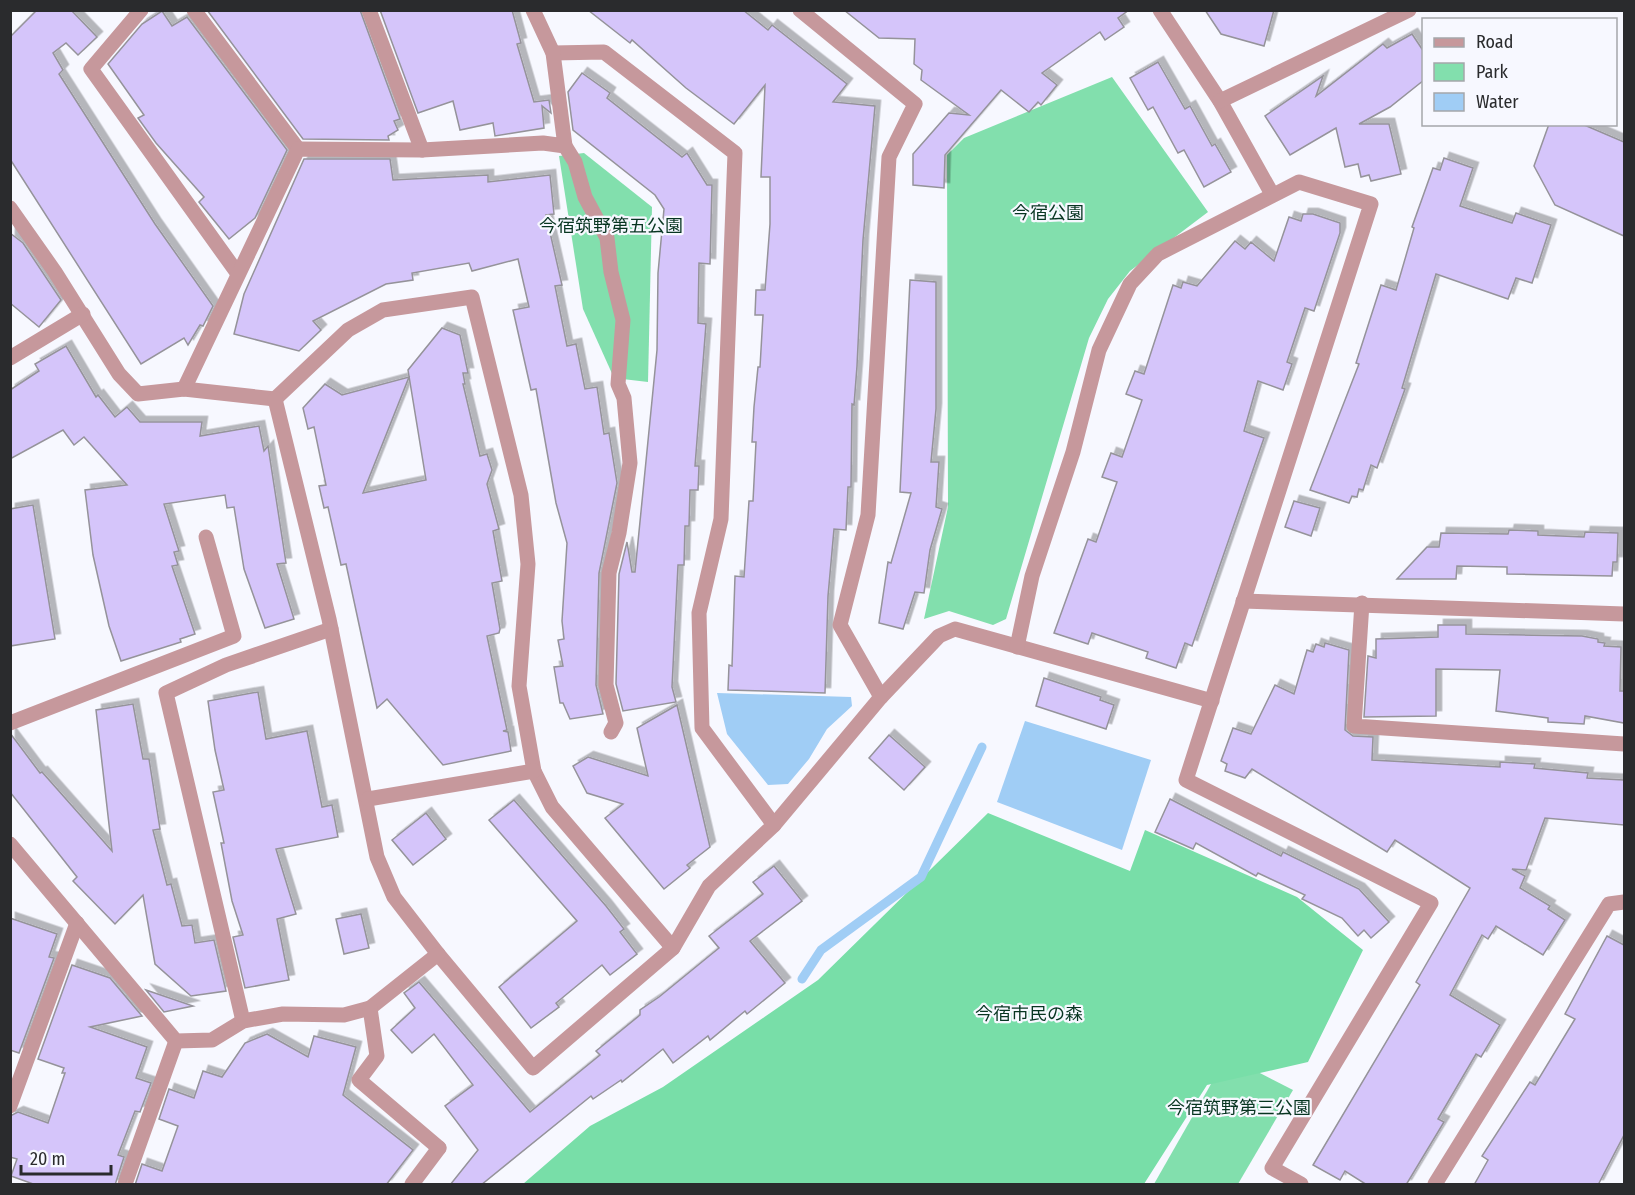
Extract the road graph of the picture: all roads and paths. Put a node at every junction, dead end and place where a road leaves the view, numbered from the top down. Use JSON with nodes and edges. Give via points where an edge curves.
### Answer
{"nodes":[{"id":1,"x":141,"y":10,"type":"edge"},
{"id":2,"x":194,"y":10,"type":"edge"},
{"id":3,"x":369,"y":10,"type":"edge"},
{"id":4,"x":533,"y":10,"type":"edge"},
{"id":5,"x":800,"y":10,"type":"edge"},
{"id":6,"x":1160,"y":10,"type":"edge"},
{"id":7,"x":1409,"y":10,"type":"edge"},
{"id":8,"x":553,"y":53,"type":"junction"},
{"id":9,"x":1220,"y":101,"type":"junction"},
{"id":10,"x":565,"y":146,"type":"junction"},
{"id":11,"x":298,"y":149,"type":"junction"},
{"id":12,"x":422,"y":150,"type":"junction"},
{"id":13,"x":1272,"y":194,"type":"junction"},
{"id":14,"x":10,"y":208,"type":"edge"},
{"id":15,"x":238,"y":274,"type":"junction"},
{"id":16,"x":83,"y":314,"type":"junction"},
{"id":17,"x":10,"y":358,"type":"edge"},
{"id":18,"x":184,"y":389,"type":"junction"},
{"id":19,"x":275,"y":399,"type":"junction"},
{"id":20,"x":206,"y":537,"type":"dead end"},
{"id":21,"x":1243,"y":601,"type":"junction"},
{"id":22,"x":1362,"y":603,"type":"junction"},
{"id":23,"x":1624,"y":614,"type":"edge"},
{"id":24,"x":331,"y":629,"type":"junction"},
{"id":25,"x":1017,"y":647,"type":"junction"},
{"id":26,"x":881,"y":697,"type":"junction"},
{"id":27,"x":1212,"y":701,"type":"junction"},
{"id":28,"x":10,"y":723,"type":"edge"},
{"id":29,"x":611,"y":732,"type":"dead end"},
{"id":30,"x":1624,"y":744,"type":"edge"},
{"id":31,"x":534,"y":771,"type":"junction"},
{"id":32,"x":368,"y":799,"type":"junction"},
{"id":33,"x":774,"y":825,"type":"junction"},
{"id":34,"x":10,"y":844,"type":"edge"},
{"id":35,"x":1624,"y":902,"type":"edge"},
{"id":36,"x":77,"y":923,"type":"junction"},
{"id":37,"x":673,"y":948,"type":"junction"},
{"id":38,"x":438,"y":954,"type":"junction"},
{"id":39,"x":370,"y":1008,"type":"junction"},
{"id":40,"x":243,"y":1021,"type":"junction"},
{"id":41,"x":176,"y":1041,"type":"junction"},
{"id":42,"x":10,"y":1106,"type":"edge"},
{"id":43,"x":125,"y":1185,"type":"edge"},
{"id":44,"x":412,"y":1185,"type":"edge"},
{"id":45,"x":1301,"y":1185,"type":"edge"},
{"id":46,"x":1435,"y":1185,"type":"edge"}],
"edges":[{"from":1,"to":15,"type":"street","via":[[91,69]]},
{"from":2,"to":11,"type":"street"},
{"from":3,"to":12,"type":"street"},
{"from":4,"to":8,"type":"street"},
{"from":5,"to":26,"type":"street","via":[[915,104],[889,157],[868,515],[840,625]]},
{"from":6,"to":9,"type":"street"},
{"from":7,"to":9,"type":"street"},
{"from":8,"to":10,"type":"street"},
{"from":8,"to":33,"type":"street","via":[[604,52],[735,153],[721,519],[699,613],[702,728]]},
{"from":9,"to":13,"type":"street"},
{"from":10,"to":12,"type":"street","via":[[543,143]]},
{"from":10,"to":29,"type":"street","via":[[606,238],[623,320],[618,384],[624,398],[630,464],[609,573],[606,685],[616,723]]},
{"from":11,"to":12,"type":"street"},
{"from":11,"to":15,"type":"street"},
{"from":13,"to":21,"type":"street","via":[[1299,182],[1371,204]]},
{"from":13,"to":25,"type":"street","via":[[1158,255],[1130,285],[1099,350],[1073,452],[1032,576]]},
{"from":14,"to":16,"type":"street"},
{"from":15,"to":18,"type":"street"},
{"from":16,"to":17,"type":"street"},
{"from":16,"to":18,"type":"street","via":[[119,374],[138,394]]},
{"from":18,"to":19,"type":"street"},
{"from":19,"to":24,"type":"street"},
{"from":19,"to":31,"type":"street","via":[[348,330],[383,310],[472,297],[521,495],[528,564],[519,686]]},
{"from":20,"to":28,"type":"street","via":[[234,636]]},
{"from":21,"to":22,"type":"street"},
{"from":21,"to":27,"type":"street"},
{"from":22,"to":23,"type":"street"},
{"from":22,"to":30,"type":"street","via":[[1354,726]]},
{"from":24,"to":32,"type":"street"},
{"from":24,"to":40,"type":"street","via":[[226,665],[166,693]]},
{"from":25,"to":26,"type":"street","via":[[955,629],[939,636]]},
{"from":25,"to":27,"type":"street"},
{"from":26,"to":33,"type":"street"},
{"from":27,"to":45,"type":"street","via":[[1186,780],[1431,903],[1272,1168]]},
{"from":31,"to":32,"type":"street"},
{"from":31,"to":37,"type":"street","via":[[552,807]]},
{"from":32,"to":38,"type":"street","via":[[377,857],[394,897]]},
{"from":33,"to":37,"type":"street","via":[[709,886]]},
{"from":34,"to":36,"type":"street"},
{"from":35,"to":46,"type":"street","via":[[1610,904]]},
{"from":36,"to":41,"type":"street"},
{"from":36,"to":42,"type":"street"},
{"from":37,"to":38,"type":"street","via":[[533,1068]]},
{"from":38,"to":39,"type":"street"},
{"from":39,"to":40,"type":"street","via":[[344,1015],[283,1014]]},
{"from":39,"to":44,"type":"street","via":[[377,1056],[359,1080],[439,1149]]},
{"from":40,"to":41,"type":"street","via":[[212,1040]]},
{"from":41,"to":43,"type":"street"}]}
